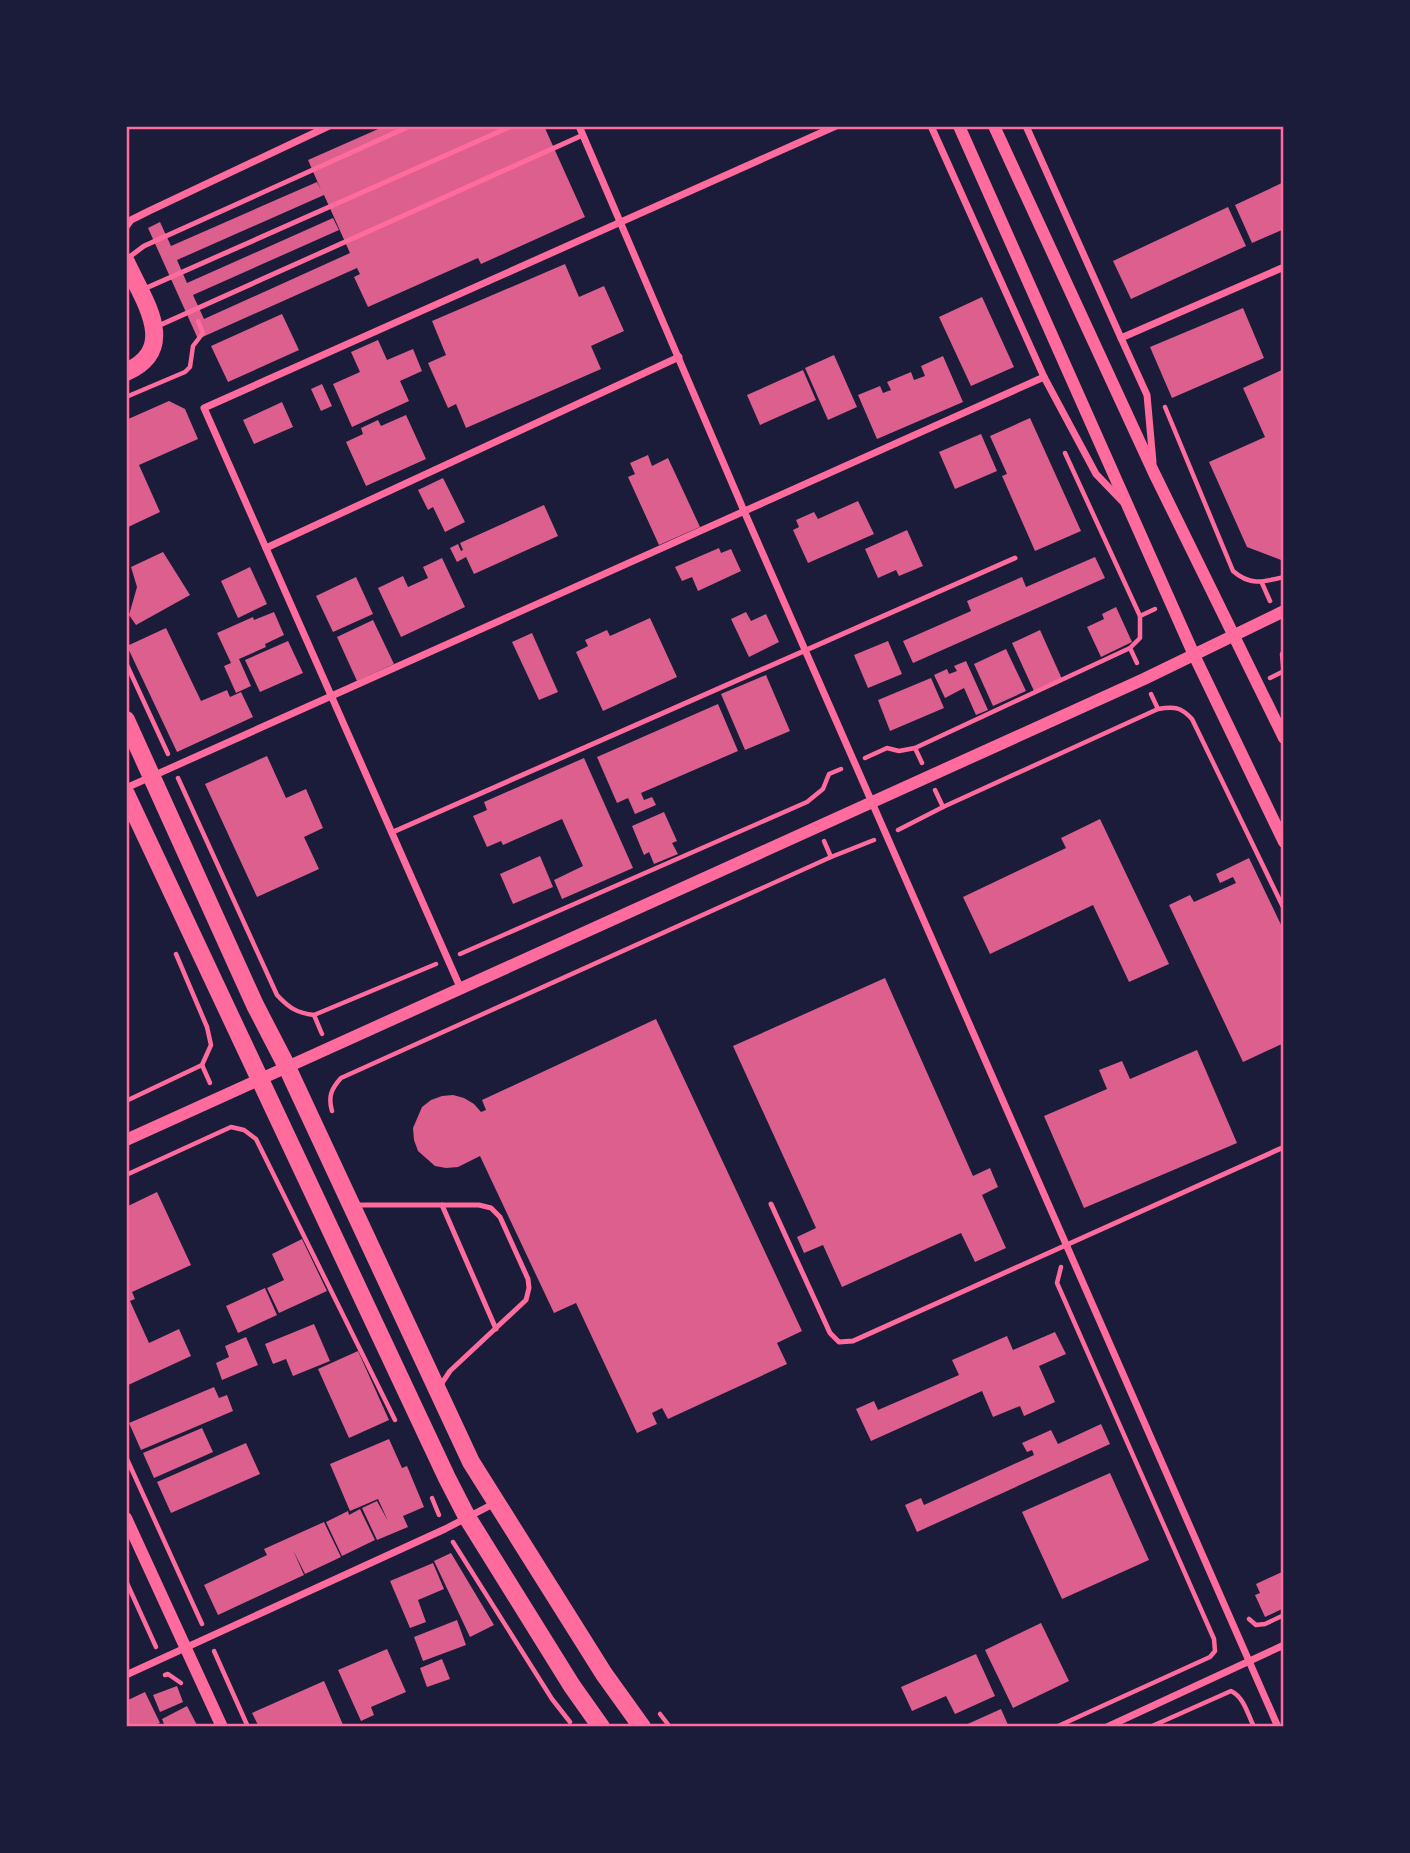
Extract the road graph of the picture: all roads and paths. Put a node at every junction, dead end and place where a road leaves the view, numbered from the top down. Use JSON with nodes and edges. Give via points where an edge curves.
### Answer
{"nodes":[{"id":1,"x":329,"y":126,"type":"edge"},
{"id":2,"x":410,"y":126,"type":"edge"},
{"id":3,"x":512,"y":126,"type":"edge"},
{"id":4,"x":579,"y":126,"type":"edge"},
{"id":5,"x":836,"y":126,"type":"edge"},
{"id":6,"x":931,"y":126,"type":"edge"},
{"id":7,"x":959,"y":126,"type":"edge"},
{"id":8,"x":994,"y":126,"type":"edge"},
{"id":9,"x":1026,"y":126,"type":"edge"},
{"id":10,"x":583,"y":135,"type":"junction"},
{"id":11,"x":621,"y":223,"type":"junction"},
{"id":12,"x":126,"y":227,"type":"edge"},
{"id":13,"x":126,"y":261,"type":"edge"},
{"id":14,"x":1284,"y":267,"type":"edge"},
{"id":15,"x":139,"y":291,"type":"junction"},
{"id":16,"x":156,"y":327,"type":"junction"},
{"id":17,"x":1121,"y":338,"type":"junction"},
{"id":18,"x":679,"y":357,"type":"junction"},
{"id":19,"x":126,"y":372,"type":"edge"},
{"id":20,"x":185,"y":372,"type":"dead end"},
{"id":21,"x":1044,"y":377,"type":"junction"},
{"id":22,"x":1160,"y":395,"type":"dead end"},
{"id":23,"x":126,"y":397,"type":"edge"},
{"id":24,"x":1061,"y":444,"type":"dead end"},
{"id":25,"x":1154,"y":473,"type":"junction"},
{"id":26,"x":1130,"y":510,"type":"junction"},
{"id":27,"x":744,"y":511,"type":"junction"},
{"id":28,"x":266,"y":548,"type":"junction"},
{"id":29,"x":1015,"y":558,"type":"dead end"},
{"id":30,"x":1284,"y":577,"type":"edge"},
{"id":31,"x":1284,"y":611,"type":"edge"},
{"id":32,"x":1233,"y":635,"type":"junction"},
{"id":33,"x":806,"y":650,"type":"junction"},
{"id":34,"x":1284,"y":651,"type":"edge"},
{"id":35,"x":1194,"y":655,"type":"junction"},
{"id":36,"x":126,"y":663,"type":"edge"},
{"id":37,"x":1283,"y":673,"type":"edge"},
{"id":38,"x":1257,"y":685,"type":"junction"},
{"id":39,"x":333,"y":696,"type":"junction"},
{"id":40,"x":1218,"y":705,"type":"junction"},
{"id":41,"x":1192,"y":719,"type":"junction"},
{"id":42,"x":126,"y":720,"type":"edge"},
{"id":43,"x":1284,"y":738,"type":"edge"},
{"id":44,"x":856,"y":763,"type":"junction"},
{"id":45,"x":173,"y":767,"type":"junction"},
{"id":46,"x":151,"y":777,"type":"junction"},
{"id":47,"x":126,"y":788,"type":"edge"},
{"id":48,"x":126,"y":794,"type":"edge"},
{"id":49,"x":872,"y":801,"type":"junction"},
{"id":50,"x":393,"y":832,"type":"junction"},
{"id":51,"x":887,"y":835,"type":"junction"},
{"id":52,"x":1284,"y":842,"type":"edge"},
{"id":53,"x":1284,"y":909,"type":"edge"},
{"id":54,"x":174,"y":950,"type":"dead end"},
{"id":55,"x":449,"y":959,"type":"junction"},
{"id":56,"x":460,"y":987,"type":"junction"},
{"id":57,"x":286,"y":1065,"type":"junction"},
{"id":58,"x":259,"y":1077,"type":"junction"},
{"id":59,"x":126,"y":1101,"type":"edge"},
{"id":60,"x":333,"y":1115,"type":"dead end"},
{"id":61,"x":126,"y":1140,"type":"edge"},
{"id":62,"x":1284,"y":1147,"type":"edge"},
{"id":63,"x":126,"y":1175,"type":"edge"},
{"id":64,"x":771,"y":1204,"type":"dead end"},
{"id":65,"x":351,"y":1205,"type":"junction"},
{"id":66,"x":442,"y":1205,"type":"junction"},
{"id":67,"x":1067,"y":1245,"type":"junction"},
{"id":68,"x":495,"y":1329,"type":"junction"},
{"id":69,"x":437,"y":1390,"type":"junction"},
{"id":70,"x":397,"y":1425,"type":"dead end"},
{"id":71,"x":126,"y":1457,"type":"edge"},
{"id":72,"x":428,"y":1488,"type":"dead end"},
{"id":73,"x":495,"y":1503,"type":"junction"},
{"id":74,"x":467,"y":1517,"type":"junction"},
{"id":75,"x":126,"y":1518,"type":"edge"},
{"id":76,"x":445,"y":1529,"type":"junction"},
{"id":77,"x":126,"y":1581,"type":"edge"},
{"id":78,"x":209,"y":1637,"type":"junction"},
{"id":79,"x":1284,"y":1645,"type":"edge"},
{"id":80,"x":185,"y":1648,"type":"junction"},
{"id":81,"x":161,"y":1659,"type":"junction"},
{"id":82,"x":1249,"y":1661,"type":"junction"},
{"id":83,"x":168,"y":1674,"type":"junction"},
{"id":84,"x":126,"y":1675,"type":"edge"},
{"id":85,"x":158,"y":1678,"type":"dead end"},
{"id":86,"x":186,"y":1690,"type":"dead end"},
{"id":87,"x":654,"y":1705,"type":"dead end"},
{"id":88,"x":222,"y":1727,"type":"edge"},
{"id":89,"x":248,"y":1727,"type":"edge"},
{"id":90,"x":573,"y":1727,"type":"edge"},
{"id":91,"x":601,"y":1727,"type":"edge"},
{"id":92,"x":642,"y":1727,"type":"edge"},
{"id":93,"x":670,"y":1727,"type":"edge"},
{"id":94,"x":1056,"y":1727,"type":"edge"},
{"id":95,"x":1107,"y":1727,"type":"edge"},
{"id":96,"x":1150,"y":1727,"type":"edge"},
{"id":97,"x":1254,"y":1727,"type":"edge"},
{"id":98,"x":1278,"y":1727,"type":"edge"}],
"edges":[{"from":1,"to":12,"type":"street","via":[[149,211]]},
{"from":2,"to":13,"type":"lane","via":[[144,246]]},
{"from":3,"to":15,"type":"lane"},
{"from":4,"to":10,"type":"street"},
{"from":5,"to":11,"type":"street"},
{"from":6,"to":21,"type":"street"},
{"from":7,"to":26,"type":"street"},
{"from":8,"to":25,"type":"street"},
{"from":9,"to":17,"type":"street"},
{"from":10,"to":11,"type":"street"},
{"from":10,"to":16,"type":"lane"},
{"from":11,"to":18,"type":"street"},
{"from":11,"to":28,"type":"street","via":[[204,408]]},
{"from":13,"to":15,"type":"main road"},
{"from":14,"to":17,"type":"street"},
{"from":15,"to":16,"type":"main road"},
{"from":16,"to":19,"type":"main road","via":[[153,348],[140,366]]},
{"from":17,"to":25,"type":"street","via":[[1147,395]]},
{"from":18,"to":27,"type":"street"},
{"from":18,"to":28,"type":"street"},
{"from":20,"to":23,"type":"path"},
{"from":21,"to":26,"type":"street","via":[[1096,474]]},
{"from":21,"to":27,"type":"street"},
{"from":22,"to":30,"type":"path","via":[[1233,571],[1243,580],[1262,583]]},
{"from":24,"to":44,"type":"path","via":[[1140,616],[1140,638],[1130,648],[915,748],[887,748]]},
{"from":25,"to":32,"type":"street"},
{"from":26,"to":35,"type":"street"},
{"from":27,"to":33,"type":"street"},
{"from":27,"to":39,"type":"street"},
{"from":28,"to":39,"type":"street"},
{"from":29,"to":33,"type":"lane"},
{"from":31,"to":32,"type":"street"},
{"from":32,"to":35,"type":"street"},
{"from":32,"to":38,"type":"street"},
{"from":33,"to":44,"type":"street"},
{"from":33,"to":50,"type":"lane"},
{"from":34,"to":37,"type":"path"},
{"from":35,"to":40,"type":"street"},
{"from":35,"to":49,"type":"street"},
{"from":36,"to":45,"type":"path"},
{"from":37,"to":38,"type":"path"},
{"from":38,"to":43,"type":"street"},
{"from":39,"to":45,"type":"street"},
{"from":39,"to":50,"type":"street"},
{"from":40,"to":41,"type":"path"},
{"from":40,"to":52,"type":"street"},
{"from":41,"to":51,"type":"path","via":[[1174,706],[1158,709]]},
{"from":41,"to":53,"type":"path"},
{"from":42,"to":46,"type":"main road"},
{"from":44,"to":49,"type":"street"},
{"from":44,"to":55,"type":"path","via":[[829,774],[823,789],[807,802]]},
{"from":45,"to":46,"type":"street"},
{"from":45,"to":55,"type":"path","via":[[277,995],[289,1007],[314,1015]]},
{"from":46,"to":47,"type":"street"},
{"from":46,"to":57,"type":"main road"},
{"from":48,"to":58,"type":"main road"},
{"from":49,"to":51,"type":"street"},
{"from":49,"to":56,"type":"street"},
{"from":50,"to":55,"type":"street"},
{"from":51,"to":60,"type":"path","via":[[341,1078],[332,1087]]},
{"from":51,"to":67,"type":"street"},
{"from":54,"to":59,"type":"path","via":[[211,1045],[202,1065]]},
{"from":55,"to":56,"type":"street"},
{"from":56,"to":57,"type":"street"},
{"from":57,"to":58,"type":"street"},
{"from":57,"to":65,"type":"main road"},
{"from":58,"to":61,"type":"street"},
{"from":58,"to":74,"type":"main road"},
{"from":62,"to":67,"type":"lane"},
{"from":63,"to":70,"type":"path","via":[[231,1127],[256,1139]]},
{"from":64,"to":67,"type":"lane","via":[[830,1333],[839,1342],[853,1341]]},
{"from":65,"to":66,"type":"lane"},
{"from":65,"to":69,"type":"main road"},
{"from":66,"to":68,"type":"lane"},
{"from":66,"to":68,"type":"lane","via":[[491,1208],[500,1217],[528,1279],[526,1300]]},
{"from":67,"to":82,"type":"street"},
{"from":67,"to":94,"type":"path","via":[[1057,1283],[1214,1639],[1215,1651]]},
{"from":68,"to":69,"type":"lane","via":[[450,1371]]},
{"from":69,"to":73,"type":"main road"},
{"from":71,"to":78,"type":"path"},
{"from":72,"to":76,"type":"path"},
{"from":73,"to":74,"type":"street"},
{"from":73,"to":92,"type":"main road"},
{"from":74,"to":76,"type":"street"},
{"from":74,"to":91,"type":"main road"},
{"from":75,"to":80,"type":"street"},
{"from":76,"to":78,"type":"street"},
{"from":76,"to":90,"type":"path"},
{"from":77,"to":81,"type":"path"},
{"from":78,"to":80,"type":"street"},
{"from":78,"to":89,"type":"path"},
{"from":79,"to":82,"type":"street"},
{"from":80,"to":81,"type":"street"},
{"from":80,"to":88,"type":"street"},
{"from":81,"to":83,"type":"path"},
{"from":81,"to":84,"type":"street"},
{"from":82,"to":95,"type":"street"},
{"from":82,"to":98,"type":"street"},
{"from":83,"to":85,"type":"path"},
{"from":83,"to":86,"type":"path"},
{"from":87,"to":93,"type":"path"},
{"from":96,"to":97,"type":"path","via":[[1231,1691]]}]}
